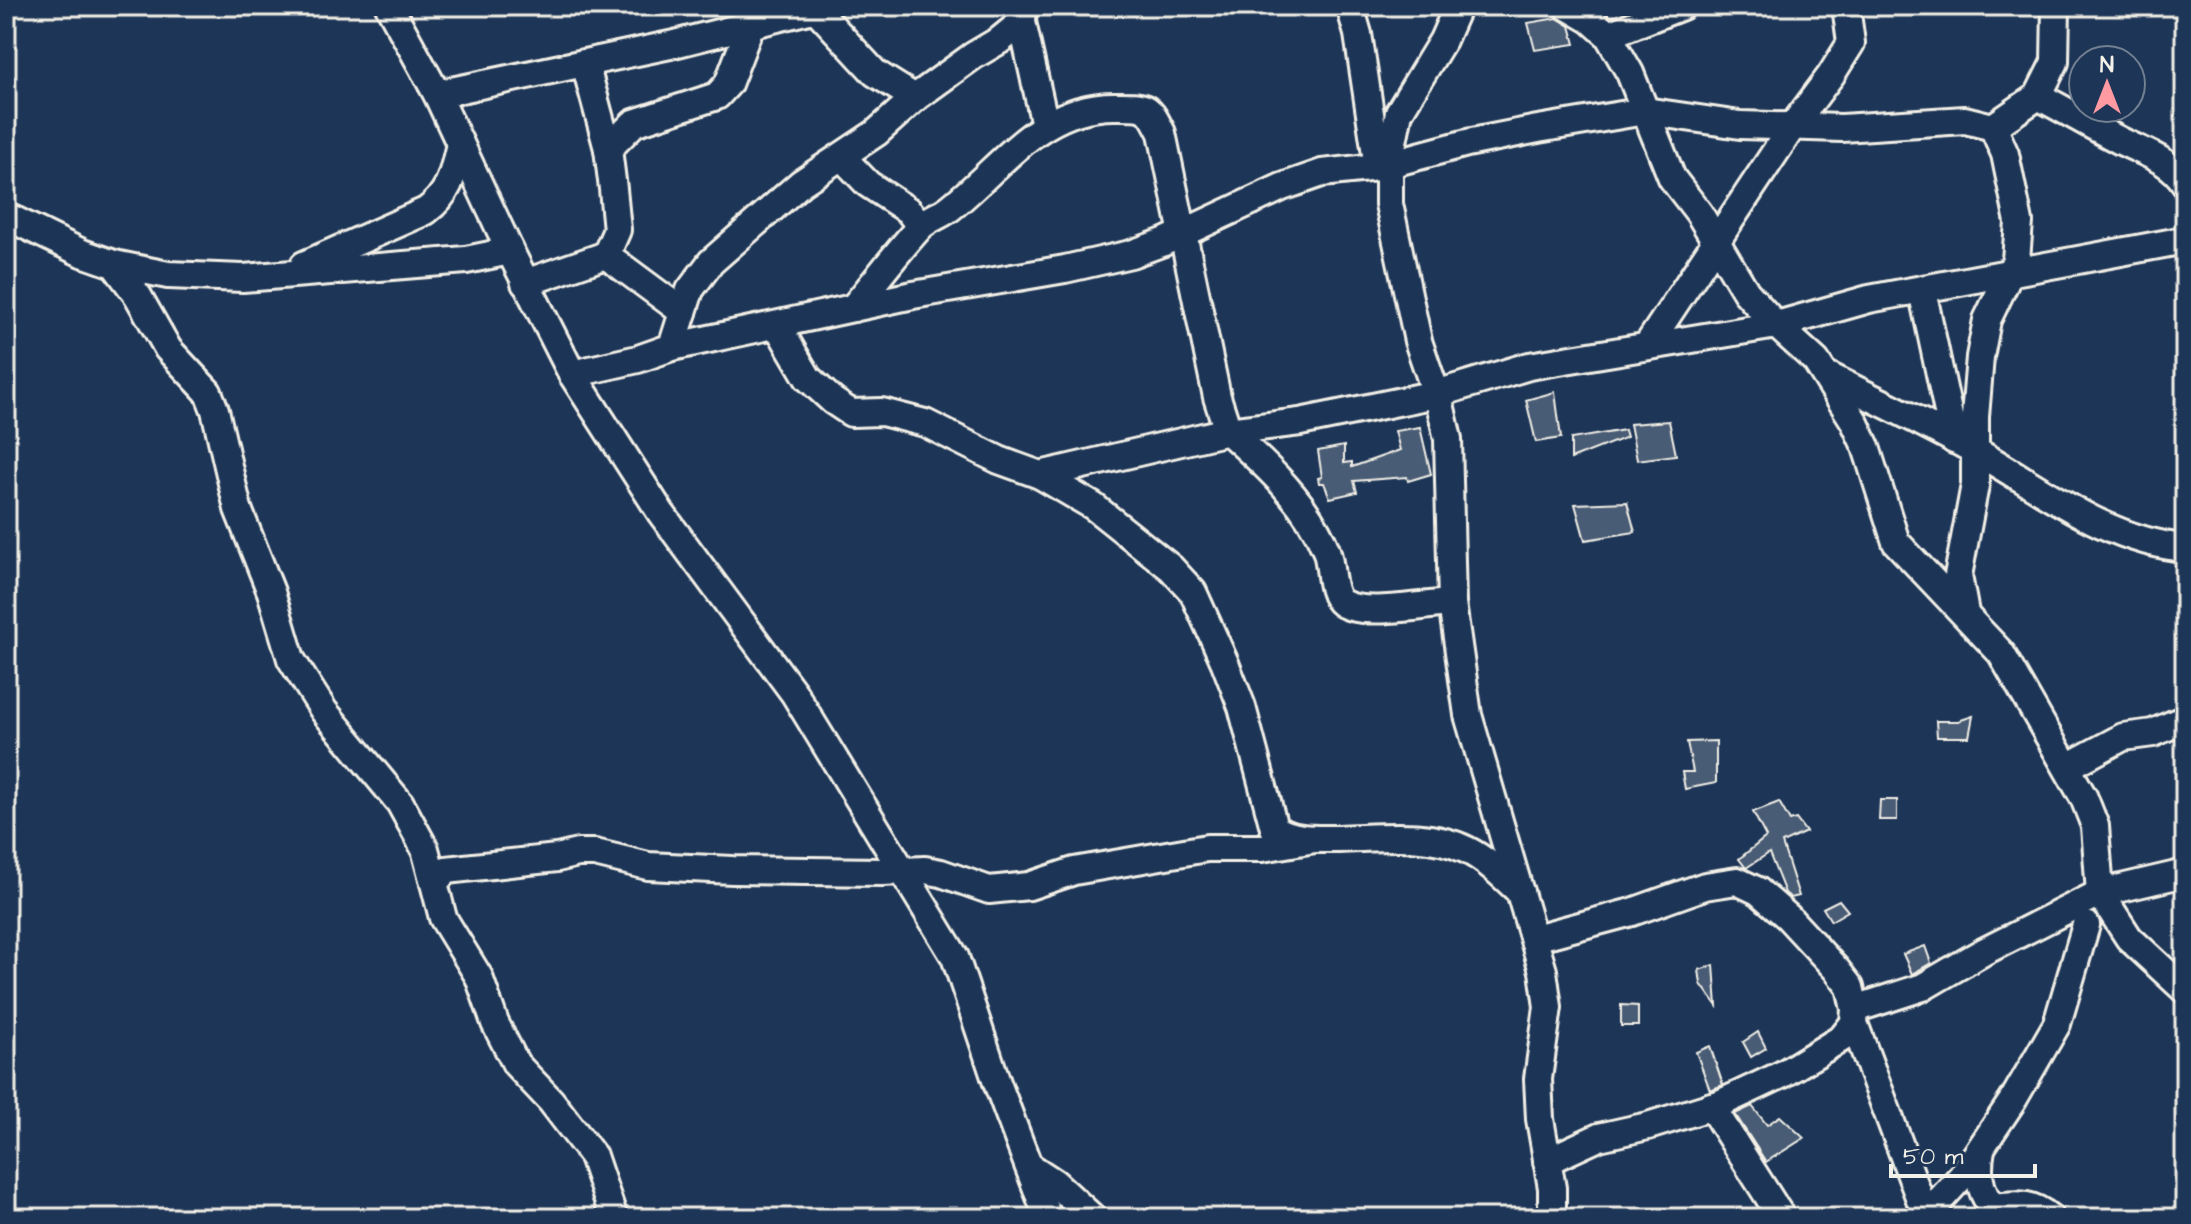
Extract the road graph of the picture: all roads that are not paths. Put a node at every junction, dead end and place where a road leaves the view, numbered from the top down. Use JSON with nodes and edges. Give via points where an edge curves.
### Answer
{"nodes":[{"id":1,"x":389,"y":6,"type":"edge"},
{"id":2,"x":1350,"y":6,"type":"edge"},
{"id":3,"x":1458,"y":6,"type":"edge"},
{"id":4,"x":1567,"y":6,"type":"edge"},
{"id":5,"x":1682,"y":6,"type":"edge"},
{"id":6,"x":1846,"y":6,"type":"edge"},
{"id":7,"x":2056,"y":6,"type":"edge"},
{"id":8,"x":820,"y":7,"type":"edge"},
{"id":9,"x":1023,"y":14,"type":"edge"},
{"id":10,"x":761,"y":16,"type":"edge"},
{"id":11,"x":1608,"y":35,"type":"junction"},
{"id":12,"x":585,"y":63,"type":"junction"},
{"id":13,"x":437,"y":94,"type":"junction"},
{"id":14,"x":2038,"y":96,"type":"junction"},
{"id":15,"x":915,"y":98,"type":"junction"},
{"id":16,"x":1645,"y":111,"type":"junction"},
{"id":17,"x":1045,"y":125,"type":"junction"},
{"id":18,"x":1792,"y":127,"type":"junction"},
{"id":19,"x":1993,"y":127,"type":"junction"},
{"id":20,"x":460,"y":144,"type":"junction"},
{"id":21,"x":608,"y":149,"type":"junction"},
{"id":22,"x":842,"y":157,"type":"junction"},
{"id":23,"x":1384,"y":164,"type":"junction"},
{"id":24,"x":2185,"y":183,"type":"edge"},
{"id":25,"x":6,"y":216,"type":"edge"},
{"id":26,"x":920,"y":226,"type":"junction"},
{"id":27,"x":1181,"y":232,"type":"junction"},
{"id":28,"x":2185,"y":240,"type":"edge"},
{"id":29,"x":1716,"y":242,"type":"junction"},
{"id":30,"x":510,"y":251,"type":"junction"},
{"id":31,"x":606,"y":255,"type":"junction"},
{"id":32,"x":114,"y":264,"type":"junction"},
{"id":33,"x":161,"y":274,"type":"junction"},
{"id":34,"x":286,"y":274,"type":"junction"},
{"id":35,"x":2010,"y":274,"type":"junction"},
{"id":36,"x":525,"y":283,"type":"junction"},
{"id":37,"x":1922,"y":290,"type":"junction"},
{"id":38,"x":138,"y":296,"type":"junction"},
{"id":39,"x":853,"y":308,"type":"junction"},
{"id":40,"x":683,"y":312,"type":"junction"},
{"id":41,"x":777,"y":325,"type":"junction"},
{"id":42,"x":1777,"y":325,"type":"junction"},
{"id":43,"x":1647,"y":346,"type":"junction"},
{"id":44,"x":672,"y":347,"type":"junction"},
{"id":45,"x":572,"y":374,"type":"junction"},
{"id":46,"x":1825,"y":374,"type":"junction"},
{"id":47,"x":1436,"y":394,"type":"junction"},
{"id":48,"x":1228,"y":431,"type":"junction"},
{"id":49,"x":1965,"y":445,"type":"junction"},
{"id":50,"x":1040,"y":475,"type":"junction"},
{"id":51,"x":2185,"y":548,"type":"edge"},
{"id":52,"x":1452,"y":603,"type":"junction"},
{"id":53,"x":1965,"y":613,"type":"junction"},
{"id":54,"x":2185,"y":719,"type":"edge"},
{"id":55,"x":2067,"y":767,"type":"junction"},
{"id":56,"x":1315,"y":839,"type":"junction"},
{"id":57,"x":900,"y":869,"type":"junction"},
{"id":58,"x":2185,"y":873,"type":"edge"},
{"id":59,"x":434,"y":883,"type":"junction"},
{"id":60,"x":1520,"y":892,"type":"junction"},
{"id":61,"x":2100,"y":893,"type":"junction"},
{"id":62,"x":2058,"y":913,"type":"junction"},
{"id":63,"x":2086,"y":925,"type":"junction"},
{"id":64,"x":1535,"y":938,"type":"junction"},
{"id":65,"x":2129,"y":938,"type":"junction"},
{"id":66,"x":2185,"y":990,"type":"edge"},
{"id":67,"x":1855,"y":1016,"type":"junction"},
{"id":68,"x":1711,"y":1106,"type":"junction"},
{"id":69,"x":1981,"y":1148,"type":"junction"},
{"id":70,"x":1547,"y":1161,"type":"junction"},
{"id":71,"x":1029,"y":1166,"type":"junction"},
{"id":72,"x":614,"y":1218,"type":"edge"},
{"id":73,"x":1048,"y":1218,"type":"edge"},
{"id":74,"x":1093,"y":1218,"type":"edge"},
{"id":75,"x":1552,"y":1218,"type":"edge"},
{"id":76,"x":1782,"y":1218,"type":"edge"},
{"id":77,"x":1929,"y":1218,"type":"edge"},
{"id":78,"x":2050,"y":1218,"type":"edge"}],
"edges":[{"from":1,"to":13,"type":"street"},
{"from":2,"to":23,"type":"street"},
{"from":3,"to":23,"type":"street","via":[[1399,112]]},
{"from":4,"to":11,"type":"street"},
{"from":5,"to":11,"type":"street"},
{"from":6,"to":18,"type":"street","via":[[1851,43]]},
{"from":7,"to":14,"type":"street","via":[[2055,62]]},
{"from":8,"to":10,"type":"street"},
{"from":8,"to":15,"type":"street","via":[[875,73]]},
{"from":9,"to":15,"type":"street","via":[[1000,40]]},
{"from":9,"to":17,"type":"street"},
{"from":10,"to":12,"type":"street"},
{"from":10,"to":21,"type":"street","via":[[717,96],[634,123]]},
{"from":11,"to":16,"type":"street"},
{"from":12,"to":13,"type":"street"},
{"from":12,"to":21,"type":"street"},
{"from":13,"to":20,"type":"street"},
{"from":14,"to":19,"type":"street"},
{"from":14,"to":24,"type":"street","via":[[2155,155]]},
{"from":15,"to":22,"type":"street"},
{"from":16,"to":18,"type":"street"},
{"from":16,"to":23,"type":"street","via":[[1467,143]]},
{"from":16,"to":29,"type":"street","via":[[1672,178]]},
{"from":17,"to":26,"type":"street","via":[[948,210]]},
{"from":17,"to":27,"type":"street","via":[[1098,105],[1150,111],[1162,133]]},
{"from":18,"to":19,"type":"street","via":[[1965,120]]},
{"from":18,"to":29,"type":"street"},
{"from":19,"to":35,"type":"street","via":[[2005,154],[2019,222]]},
{"from":20,"to":30,"type":"street"},
{"from":20,"to":34,"type":"street","via":[[441,200]]},
{"from":21,"to":31,"type":"street","via":[[617,230]]},
{"from":22,"to":26,"type":"street"},
{"from":22,"to":40,"type":"street","via":[[801,183],[711,262],[690,290]]},
{"from":23,"to":27,"type":"street","via":[[1322,173]]},
{"from":23,"to":47,"type":"street","via":[[1418,341]]},
{"from":25,"to":32,"type":"street"},
{"from":26,"to":39,"type":"street"},
{"from":27,"to":39,"type":"street","via":[[1131,254]]},
{"from":27,"to":48,"type":"street"},
{"from":28,"to":35,"type":"street"},
{"from":29,"to":42,"type":"street","via":[[1746,292]]},
{"from":29,"to":43,"type":"street"},
{"from":30,"to":34,"type":"street","via":[[466,260]]},
{"from":30,"to":36,"type":"street"},
{"from":31,"to":36,"type":"street"},
{"from":31,"to":40,"type":"street"},
{"from":32,"to":33,"type":"street"},
{"from":32,"to":38,"type":"street"},
{"from":33,"to":34,"type":"street"},
{"from":33,"to":38,"type":"street"},
{"from":35,"to":37,"type":"street"},
{"from":35,"to":49,"type":"street","via":[[1987,320],[1975,417]]},
{"from":36,"to":45,"type":"street"},
{"from":37,"to":42,"type":"street"},
{"from":37,"to":49,"type":"street"},
{"from":38,"to":59,"type":"street","via":[[168,349],[208,392],[238,509],[291,659],[324,711],[400,803],[425,849]]},
{"from":39,"to":41,"type":"street"},
{"from":40,"to":44,"type":"street"},
{"from":41,"to":44,"type":"street"},
{"from":41,"to":50,"type":"street","via":[[808,378],[851,413],[882,412],[925,423]]},
{"from":42,"to":43,"type":"street"},
{"from":42,"to":46,"type":"street"},
{"from":43,"to":47,"type":"street","via":[[1529,366]]},
{"from":44,"to":45,"type":"street"},
{"from":45,"to":57,"type":"street","via":[[661,513],[794,693]]},
{"from":46,"to":49,"type":"street"},
{"from":46,"to":53,"type":"street","via":[[1866,447],[1896,542]]},
{"from":47,"to":48,"type":"street"},
{"from":47,"to":52,"type":"street","via":[[1448,439]]},
{"from":48,"to":50,"type":"street"},
{"from":48,"to":52,"type":"street","via":[[1303,509],[1327,551],[1336,598],[1343,604],[1365,609]]},
{"from":49,"to":51,"type":"street","via":[[2096,524]]},
{"from":49,"to":53,"type":"street","via":[[1975,485],[1958,576]]},
{"from":50,"to":56,"type":"street","via":[[1123,527],[1193,592],[1242,707],[1274,828]]},
{"from":52,"to":60,"type":"street","via":[[1468,715]]},
{"from":53,"to":55,"type":"street","via":[[2001,653]]},
{"from":54,"to":55,"type":"street","via":[[2153,733],[2123,737]]},
{"from":55,"to":61,"type":"street","via":[[2095,826]]},
{"from":56,"to":57,"type":"street","via":[[1262,848],[1207,848],[989,890],[941,873]]},
{"from":56,"to":60,"type":"street","via":[[1432,839],[1465,849]]},
{"from":57,"to":59,"type":"street","via":[[648,866],[578,853],[446,870]]},
{"from":57,"to":71,"type":"street","via":[[955,957]]},
{"from":58,"to":61,"type":"street"},
{"from":59,"to":72,"type":"street","via":[[443,918],[479,977],[516,1064],[593,1156]]},
{"from":60,"to":64,"type":"street"},
{"from":61,"to":62,"type":"street"},
{"from":61,"to":65,"type":"street"},
{"from":62,"to":63,"type":"street"},
{"from":62,"to":67,"type":"street","via":[[1923,987]]},
{"from":63,"to":65,"type":"street"},
{"from":63,"to":69,"type":"street","via":[[2057,1024]]},
{"from":64,"to":67,"type":"street","via":[[1737,881],[1788,917],[1850,987]]},
{"from":64,"to":70,"type":"street","via":[[1548,1007],[1538,1079]]},
{"from":65,"to":66,"type":"street"},
{"from":67,"to":68,"type":"street","via":[[1842,1038],[1783,1074]]},
{"from":67,"to":77,"type":"street"},
{"from":68,"to":70,"type":"street","via":[[1599,1137]]},
{"from":68,"to":76,"type":"street"},
{"from":69,"to":77,"type":"street"},
{"from":69,"to":78,"type":"street","via":[[1977,1172],[1992,1207],[2032,1206]]},
{"from":70,"to":75,"type":"street"},
{"from":71,"to":73,"type":"street"},
{"from":71,"to":74,"type":"street"}]}
